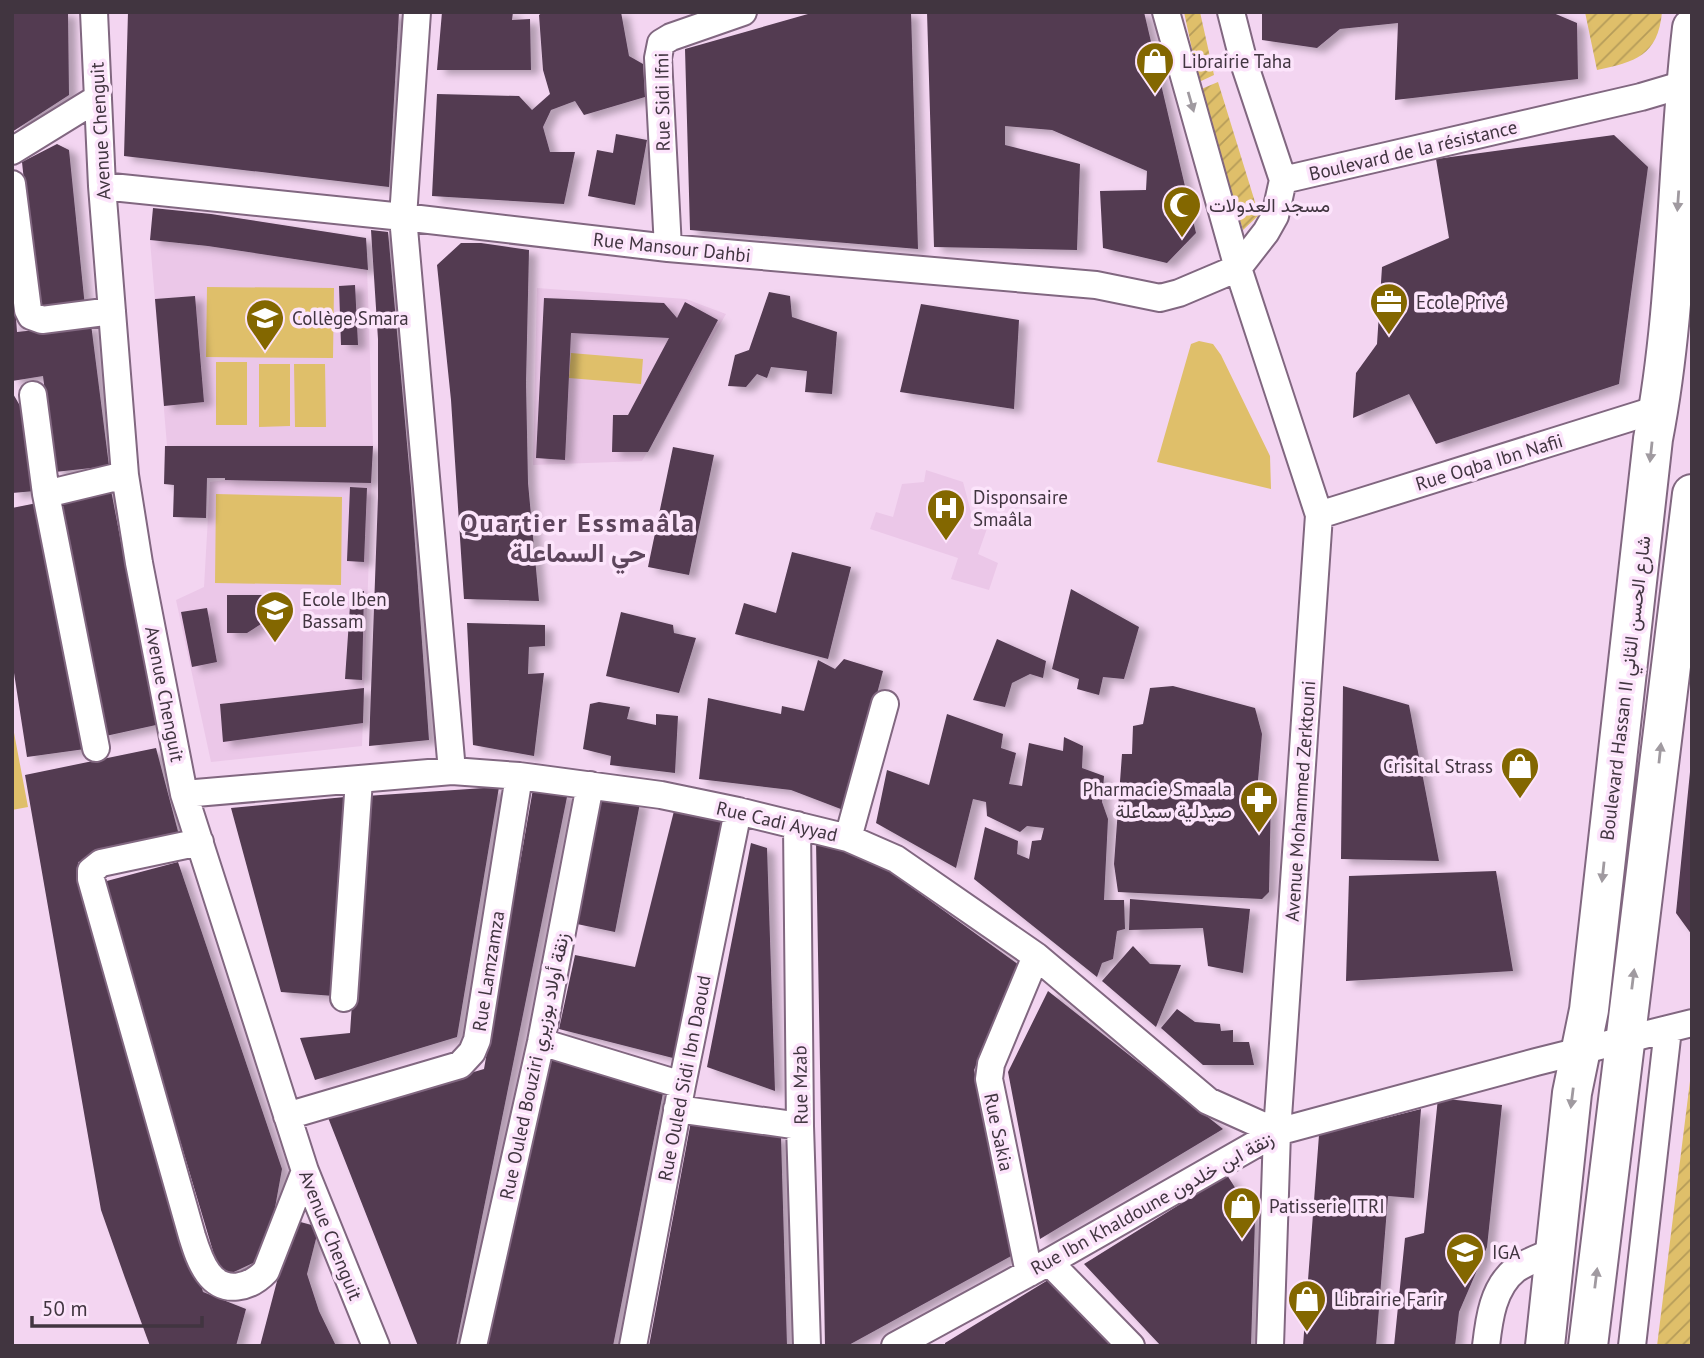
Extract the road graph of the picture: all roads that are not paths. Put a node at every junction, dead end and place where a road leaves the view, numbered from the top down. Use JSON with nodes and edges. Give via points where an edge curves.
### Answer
{"nodes":[{"id":1,"x":94,"y":12,"type":"edge"},
{"id":2,"x":416,"y":12,"type":"edge"},
{"id":3,"x":743,"y":12,"type":"edge"},
{"id":4,"x":1166,"y":12,"type":"edge"},
{"id":5,"x":1231,"y":12,"type":"edge"},
{"id":6,"x":1692,"y":28,"type":"edge"},
{"id":7,"x":1685,"y":94,"type":"junction"},
{"id":8,"x":98,"y":98,"type":"junction"},
{"id":9,"x":12,"y":150,"type":"edge"},
{"id":10,"x":1283,"y":180,"type":"junction"},
{"id":11,"x":12,"y":184,"type":"edge"},
{"id":12,"x":102,"y":186,"type":"junction"},
{"id":13,"x":403,"y":217,"type":"junction"},
{"id":14,"x":668,"y":248,"type":"junction"},
{"id":15,"x":1238,"y":268,"type":"junction"},
{"id":16,"x":112,"y":311,"type":"junction"},
{"id":17,"x":33,"y":395,"type":"dead end"},
{"id":18,"x":1658,"y":409,"type":"junction"},
{"id":19,"x":125,"y":475,"type":"junction"},
{"id":20,"x":46,"y":494,"type":"junction"},
{"id":21,"x":1692,"y":494,"type":"edge"},
{"id":22,"x":1319,"y":515,"type":"junction"},
{"id":23,"x":1680,"y":668,"type":"edge"},
{"id":24,"x":885,"y":704,"type":"dead end"},
{"id":25,"x":96,"y":748,"type":"dead end"},
{"id":26,"x":452,"y":771,"type":"junction"},
{"id":27,"x":519,"y":776,"type":"junction"},
{"id":28,"x":359,"y":780,"type":"junction"},
{"id":29,"x":590,"y":785,"type":"junction"},
{"id":30,"x":184,"y":794,"type":"junction"},
{"id":31,"x":738,"y":811,"type":"junction"},
{"id":32,"x":797,"y":825,"type":"junction"},
{"id":33,"x":848,"y":838,"type":"junction"},
{"id":34,"x":200,"y":842,"type":"junction"},
{"id":35,"x":1036,"y":956,"type":"junction"},
{"id":36,"x":344,"y":998,"type":"dead end"},
{"id":37,"x":1680,"y":1026,"type":"edge"},
{"id":38,"x":1625,"y":1041,"type":"junction"},
{"id":39,"x":541,"y":1042,"type":"junction"},
{"id":40,"x":1580,"y":1051,"type":"junction"},
{"id":41,"x":680,"y":1097,"type":"junction"},
{"id":42,"x":287,"y":1116,"type":"junction"},
{"id":43,"x":800,"y":1126,"type":"junction"},
{"id":44,"x":1278,"y":1132,"type":"junction"},
{"id":45,"x":305,"y":1171,"type":"junction"},
{"id":46,"x":1557,"y":1250,"type":"junction"},
{"id":47,"x":1039,"y":1267,"type":"junction"},
{"id":48,"x":927,"y":1337,"type":"edge"},
{"id":49,"x":376,"y":1346,"type":"edge"},
{"id":50,"x":473,"y":1346,"type":"edge"},
{"id":51,"x":633,"y":1346,"type":"edge"},
{"id":52,"x":807,"y":1346,"type":"edge"},
{"id":53,"x":895,"y":1346,"type":"edge"},
{"id":54,"x":1131,"y":1346,"type":"edge"},
{"id":55,"x":1270,"y":1346,"type":"edge"},
{"id":56,"x":1486,"y":1346,"type":"edge"},
{"id":57,"x":1545,"y":1346,"type":"edge"},
{"id":58,"x":1588,"y":1346,"type":"edge"},
{"id":59,"x":1632,"y":1346,"type":"edge"}],
"edges":[{"from":1,"to":8,"type":"street","name":"Avenue Chenguit"},
{"from":2,"to":13,"type":"street"},
{"from":3,"to":14,"type":"street","name":"Rue Sidi Ifni","via":[[661,43],[658,58]]},
{"from":4,"to":15,"type":"street","name":"Avenue Mohammed Zerktouni","one_way":true},
{"from":5,"to":10,"type":"street"},
{"from":6,"to":7,"type":"main road","name":"Boulevard Hassan II شارع الحسن الثاني"},
{"from":7,"to":10,"type":"street","name":"Boulevard de la résistance","via":[[1642,97]]},
{"from":7,"to":18,"type":"main road","name":"Boulevard Hassan II شارع الحسن الثاني","one_way":true},
{"from":8,"to":9,"type":"street"},
{"from":8,"to":12,"type":"street","name":"Avenue Chenguit"},
{"from":10,"to":15,"type":"street","name":"Boulevard de la résistance","via":[[1275,216]]},
{"from":11,"to":16,"type":"street","via":[[31,316],[42,320]]},
{"from":12,"to":13,"type":"street","name":"Rue Mansour Dahbi"},
{"from":12,"to":16,"type":"street","name":"Avenue Chenguit"},
{"from":13,"to":14,"type":"street","name":"Rue Mansour Dahbi"},
{"from":13,"to":26,"type":"street"},
{"from":14,"to":15,"type":"street","name":"Rue Mansour Dahbi","via":[[1096,285],[1160,298]]},
{"from":15,"to":22,"type":"street","name":"Avenue Mohammed Zerktouni"},
{"from":16,"to":19,"type":"street","name":"Avenue Chenguit"},
{"from":17,"to":20,"type":"street"},
{"from":18,"to":22,"type":"street","name":"Rue Oqba Ibn Nafii"},
{"from":18,"to":40,"type":"main road","name":"Boulevard Hassan II شارع الحسن الثاني","one_way":true,"via":[[1589,1010]]},
{"from":19,"to":20,"type":"street"},
{"from":19,"to":30,"type":"street","name":"Avenue Chenguit"},
{"from":20,"to":25,"type":"street"},
{"from":21,"to":23,"type":"main road"},
{"from":22,"to":44,"type":"street","name":"Avenue Mohammed Zerktouni"},
{"from":38,"to":23,"type":"main road","one_way":true},
{"from":24,"to":33,"type":"street"},
{"from":26,"to":27,"type":"street","name":"Rue Cadi Ayyad"},
{"from":26,"to":28,"type":"street","name":"Rue Cadi Ayyad"},
{"from":27,"to":29,"type":"street","name":"Rue Cadi Ayyad"},
{"from":27,"to":42,"type":"street","name":"Rue Lamzamza","via":[[472,1052],[460,1065]]},
{"from":28,"to":30,"type":"street","name":"Rue Cadi Ayyad"},
{"from":28,"to":36,"type":"street"},
{"from":29,"to":31,"type":"street","name":"Rue Cadi Ayyad"},
{"from":29,"to":39,"type":"street","name":"Rue Ouled Bouziri زنقة أولاد بوزيري"},
{"from":30,"to":34,"type":"street","name":"Avenue Chenguit"},
{"from":31,"to":32,"type":"street","name":"Rue Cadi Ayyad"},
{"from":31,"to":41,"type":"street","name":"Rue Ouled Sidi Ibn Daoud"},
{"from":32,"to":33,"type":"street","name":"Rue Cadi Ayyad"},
{"from":32,"to":43,"type":"street","name":"Rue Mzab"},
{"from":33,"to":35,"type":"street","name":"Rue Cadi Ayyad","via":[[896,859]]},
{"from":34,"to":42,"type":"street","name":"Avenue Chenguit"},
{"from":34,"to":45,"type":"street","via":[[101,863],[91,872],[91,879],[192,1236],[208,1274],[230,1286],[247,1286],[266,1271]]},
{"from":35,"to":44,"type":"street","name":"Rue Cadi Ayyad","via":[[1189,1088],[1227,1112]]},
{"from":35,"to":47,"type":"street","name":"Rue Sakia","via":[[990,1064],[989,1079]]},
{"from":37,"to":38,"type":"street","name":"Rue Ibn Khaldoune زنقة ابن خلدون"},
{"from":37,"to":59,"type":"street"},
{"from":38,"to":40,"type":"street","name":"Rue Ibn Khaldoune زنقة ابن خلدون"},
{"from":58,"to":38,"type":"main road","one_way":true},
{"from":39,"to":41,"type":"street"},
{"from":39,"to":50,"type":"street","name":"Rue Ouled Bouziri زنقة أولاد بوزيري"},
{"from":40,"to":44,"type":"street","name":"Rue Ibn Khaldoune زنقة ابن خلدون"},
{"from":40,"to":46,"type":"main road","name":"Boulevard Hassan II شارع الحسن الثاني","one_way":true},
{"from":41,"to":43,"type":"street"},
{"from":41,"to":51,"type":"street","name":"Rue Ouled Sidi Ibn Daoud"},
{"from":42,"to":45,"type":"street","name":"Avenue Chenguit"},
{"from":43,"to":52,"type":"street","name":"Rue Mzab"},
{"from":44,"to":47,"type":"street","name":"Rue Ibn Khaldoune زنقة ابن خلدون"},
{"from":44,"to":55,"type":"street","name":"Avenue Mohammed Zerktouni"},
{"from":45,"to":49,"type":"street","name":"Avenue Chenguit"},
{"from":46,"to":56,"type":"street","via":[[1516,1269],[1507,1280],[1489,1317]]},
{"from":46,"to":57,"type":"main road","name":"Boulevard Hassan II شارع الحسن الثاني"},
{"from":47,"to":48,"type":"street","name":"Rue Ibn Khaldoune زنقة ابن خلدون"},
{"from":47,"to":54,"type":"street"},
{"from":48,"to":53,"type":"street","name":"Rue Ibn Khaldoune زنقة ابن خلدون"}]}
